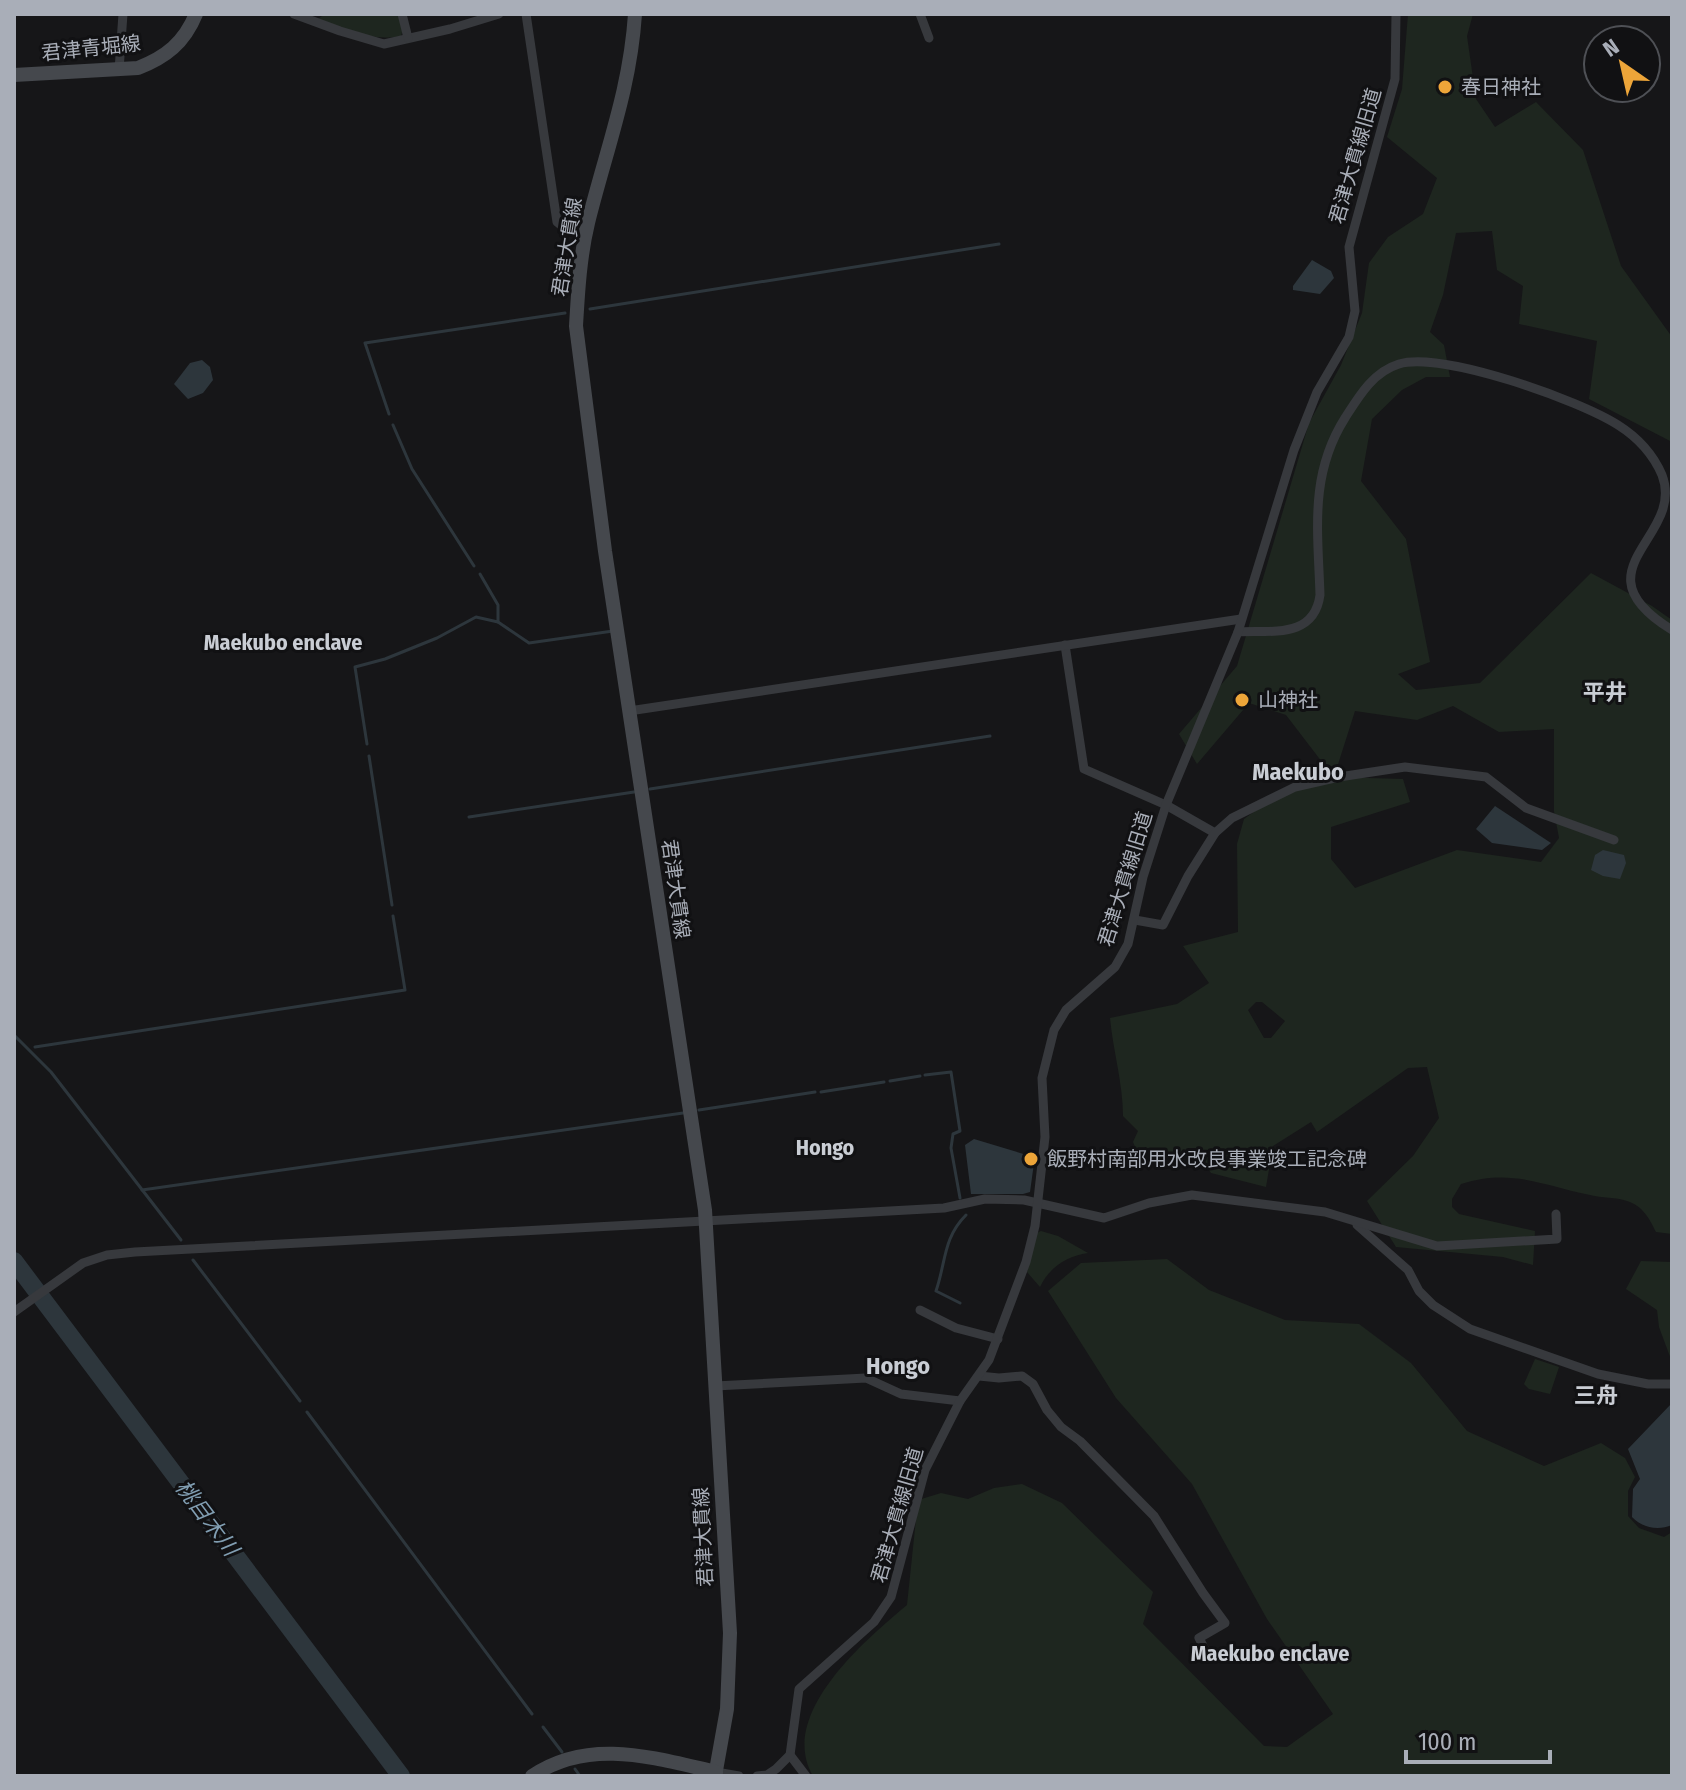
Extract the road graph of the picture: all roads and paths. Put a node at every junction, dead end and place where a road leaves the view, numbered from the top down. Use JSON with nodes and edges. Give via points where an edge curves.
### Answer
{"nodes":[{"id":1,"x":123,"y":14,"type":"edge"},
{"id":2,"x":196,"y":14,"type":"edge"},
{"id":3,"x":402,"y":14,"type":"edge"},
{"id":4,"x":499,"y":14,"type":"edge"},
{"id":5,"x":526,"y":14,"type":"edge"},
{"id":6,"x":635,"y":14,"type":"edge"},
{"id":7,"x":920,"y":14,"type":"edge"},
{"id":8,"x":1396,"y":14,"type":"edge"},
{"id":9,"x":298,"y":15,"type":"edge"},
{"id":10,"x":315,"y":17,"type":"edge"},
{"id":11,"x":408,"y":38,"type":"junction"},
{"id":12,"x":929,"y":38,"type":"dead end"},
{"id":13,"x":119,"y":70,"type":"junction"},
{"id":14,"x":14,"y":75,"type":"edge"},
{"id":15,"x":587,"y":226,"type":"junction"},
{"id":16,"x":1241,"y":619,"type":"junction"},
{"id":17,"x":1672,"y":630,"type":"edge"},
{"id":18,"x":1238,"y":632,"type":"junction"},
{"id":19,"x":1065,"y":645,"type":"junction"},
{"id":20,"x":629,"y":711,"type":"junction"},
{"id":21,"x":1166,"y":805,"type":"junction"},
{"id":22,"x":1215,"y":833,"type":"junction"},
{"id":23,"x":1614,"y":840,"type":"dead end"},
{"id":24,"x":1135,"y":920,"type":"junction"},
{"id":25,"x":1037,"y":1202,"type":"junction"},
{"id":26,"x":1556,"y":1214,"type":"dead end"},
{"id":27,"x":706,"y":1222,"type":"junction"},
{"id":28,"x":1355,"y":1222,"type":"junction"},
{"id":29,"x":920,"y":1310,"type":"dead end"},
{"id":30,"x":14,"y":1312,"type":"edge"},
{"id":31,"x":998,"y":1339,"type":"junction"},
{"id":32,"x":979,"y":1376,"type":"junction"},
{"id":33,"x":1672,"y":1384,"type":"edge"},
{"id":34,"x":715,"y":1386,"type":"junction"},
{"id":35,"x":960,"y":1401,"type":"junction"},
{"id":36,"x":1208,"y":1655,"type":"dead end"},
{"id":37,"x":790,"y":1755,"type":"junction"},
{"id":38,"x":716,"y":1774,"type":"edge"},
{"id":39,"x":532,"y":1776,"type":"edge"},
{"id":40,"x":739,"y":1776,"type":"edge"},
{"id":41,"x":757,"y":1776,"type":"edge"},
{"id":42,"x":806,"y":1776,"type":"edge"}],
"edges":[{"from":1,"to":13,"type":"street"},
{"from":2,"to":13,"type":"main road","name":"君津青堀線","via":[[168,53],[138,68]]},
{"from":3,"to":11,"type":"street"},
{"from":4,"to":11,"type":"street"},
{"from":5,"to":15,"type":"street","via":[[557,222]]},
{"from":6,"to":15,"type":"main road","name":"君津大貫線","via":[[625,94]]},
{"from":7,"to":12,"type":"street"},
{"from":8,"to":16,"type":"street","name":"君津大貫線旧道","via":[[1395,79],[1349,247],[1355,311],[1349,337],[1317,392],[1294,450]]},
{"from":9,"to":10,"type":"street"},
{"from":10,"to":11,"type":"street","via":[[384,44]]},
{"from":13,"to":14,"type":"main road","name":"君津青堀線"},
{"from":15,"to":20,"type":"main road","name":"君津大貫線","via":[[576,326]]},
{"from":16,"to":18,"type":"street","name":"君津大貫線旧道"},
{"from":16,"to":19,"type":"street"},
{"from":17,"to":18,"type":"street","via":[[1645,612],[1630,583],[1666,492],[1662,474],[1641,443],[1620,426],[1558,395],[1411,361],[1370,381],[1327,453],[1317,499],[1320,595],[1314,617],[1279,633]]},
{"from":18,"to":21,"type":"street","name":"君津大貫線旧道"},
{"from":19,"to":20,"type":"street"},
{"from":19,"to":21,"type":"street","via":[[1084,769]]},
{"from":20,"to":27,"type":"main road","name":"君津大貫線"},
{"from":21,"to":22,"type":"street"},
{"from":21,"to":24,"type":"street","name":"君津大貫線旧道"},
{"from":22,"to":23,"type":"street","via":[[1232,818],[1295,787],[1405,767],[1486,777],[1526,808]]},
{"from":22,"to":24,"type":"street","via":[[1163,925]]},
{"from":24,"to":25,"type":"street","name":"君津大貫線旧道","via":[[1115,967],[1066,1010],[1046,1052],[1045,1137]]},
{"from":25,"to":27,"type":"street","via":[[985,1199],[944,1208]]},
{"from":25,"to":28,"type":"street","via":[[1104,1218],[1175,1197],[1212,1196],[1325,1212]]},
{"from":25,"to":31,"type":"street","name":"君津大貫線旧道","via":[[1026,1262]]},
{"from":26,"to":28,"type":"street","via":[[1557,1239],[1469,1245],[1437,1246]]},
{"from":27,"to":30,"type":"street","via":[[116,1254],[83,1263]]},
{"from":27,"to":34,"type":"main road","name":"君津大貫線"},
{"from":28,"to":33,"type":"street","via":[[1408,1270],[1433,1305],[1470,1329],[1598,1374]]},
{"from":29,"to":31,"type":"street","via":[[956,1328]]},
{"from":31,"to":32,"type":"street","name":"君津大貫線旧道"},
{"from":32,"to":35,"type":"street","name":"君津大貫線旧道"},
{"from":32,"to":36,"type":"street","via":[[1022,1376],[1033,1384],[1061,1427],[1154,1516],[1225,1623],[1201,1634]]},
{"from":34,"to":35,"type":"street","via":[[866,1378],[901,1394]]},
{"from":34,"to":38,"type":"main road","name":"君津大貫線","via":[[730,1661]]},
{"from":35,"to":37,"type":"street","name":"君津大貫線旧道","via":[[925,1470],[891,1597],[874,1622],[799,1689]]},
{"from":37,"to":41,"type":"street","via":[[767,1775]]},
{"from":37,"to":42,"type":"street"},
{"from":38,"to":39,"type":"main road","via":[[639,1754],[605,1752],[560,1762]]},
{"from":38,"to":40,"type":"street"}]}
